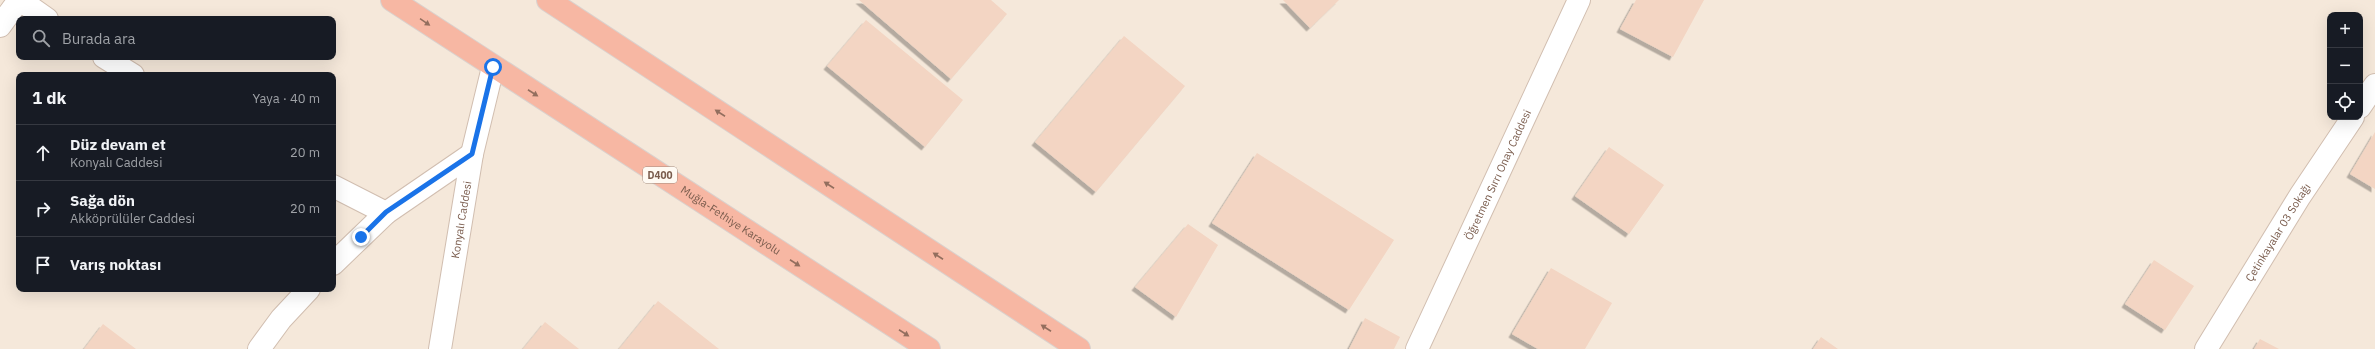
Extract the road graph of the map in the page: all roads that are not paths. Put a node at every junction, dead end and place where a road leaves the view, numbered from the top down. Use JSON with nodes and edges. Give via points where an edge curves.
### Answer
{"nodes":[{"id":1,"x":19,"y":0,"type":"edge"},
{"id":2,"x":392,"y":0,"type":"edge"},
{"id":3,"x":548,"y":0,"type":"edge"},
{"id":4,"x":1579,"y":0,"type":"edge"},
{"id":5,"x":43,"y":16,"type":"edge"},
{"id":6,"x":0,"y":26,"type":"edge"},
{"id":7,"x":109,"y":60,"type":"edge"},
{"id":8,"x":493,"y":67,"type":"junction"},
{"id":9,"x":128,"y":72,"type":"edge"},
{"id":10,"x":2375,"y":85,"type":"edge"},
{"id":11,"x":2363,"y":103,"type":"edge"},
{"id":12,"x":2352,"y":120,"type":"edge"},
{"id":13,"x":472,"y":154,"type":"junction"},
{"id":14,"x":336,"y":187,"type":"edge"},
{"id":15,"x":386,"y":212,"type":"junction"},
{"id":16,"x":336,"y":261,"type":"edge"},
{"id":17,"x":306,"y":292,"type":"edge"},
{"id":18,"x":259,"y":349,"type":"edge"},
{"id":19,"x":440,"y":349,"type":"edge"},
{"id":20,"x":929,"y":349,"type":"edge"},
{"id":21,"x":1079,"y":349,"type":"edge"},
{"id":22,"x":1417,"y":349,"type":"edge"},
{"id":23,"x":2206,"y":349,"type":"edge"}],
"edges":[{"from":1,"to":5,"type":"street"},
{"from":1,"to":6,"type":"street"},
{"from":2,"to":8,"type":"highway","name":"Muğla-Fethiye Karayolu","number":"D400","one_way":true},
{"from":21,"to":3,"type":"highway","one_way":true},
{"from":4,"to":22,"type":"street","name":"Öğretmen Sırrı Onay Caddesi"},
{"from":7,"to":9,"type":"street"},
{"from":8,"to":13,"type":"street","name":"Konyalı Caddesi"},
{"from":8,"to":20,"type":"highway","name":"Muğla-Fethiye Karayolu","number":"D400","one_way":true},
{"from":10,"to":11,"type":"street"},
{"from":12,"to":23,"type":"street","name":"Çetinkayalar 03 Sokağı","via":[[2300,196]]},
{"from":13,"to":15,"type":"street"},
{"from":13,"to":19,"type":"street","name":"Konyalı Caddesi"},
{"from":14,"to":15,"type":"street"},
{"from":15,"to":16,"type":"street"},
{"from":17,"to":18,"type":"street","via":[[281,319]]}]}
